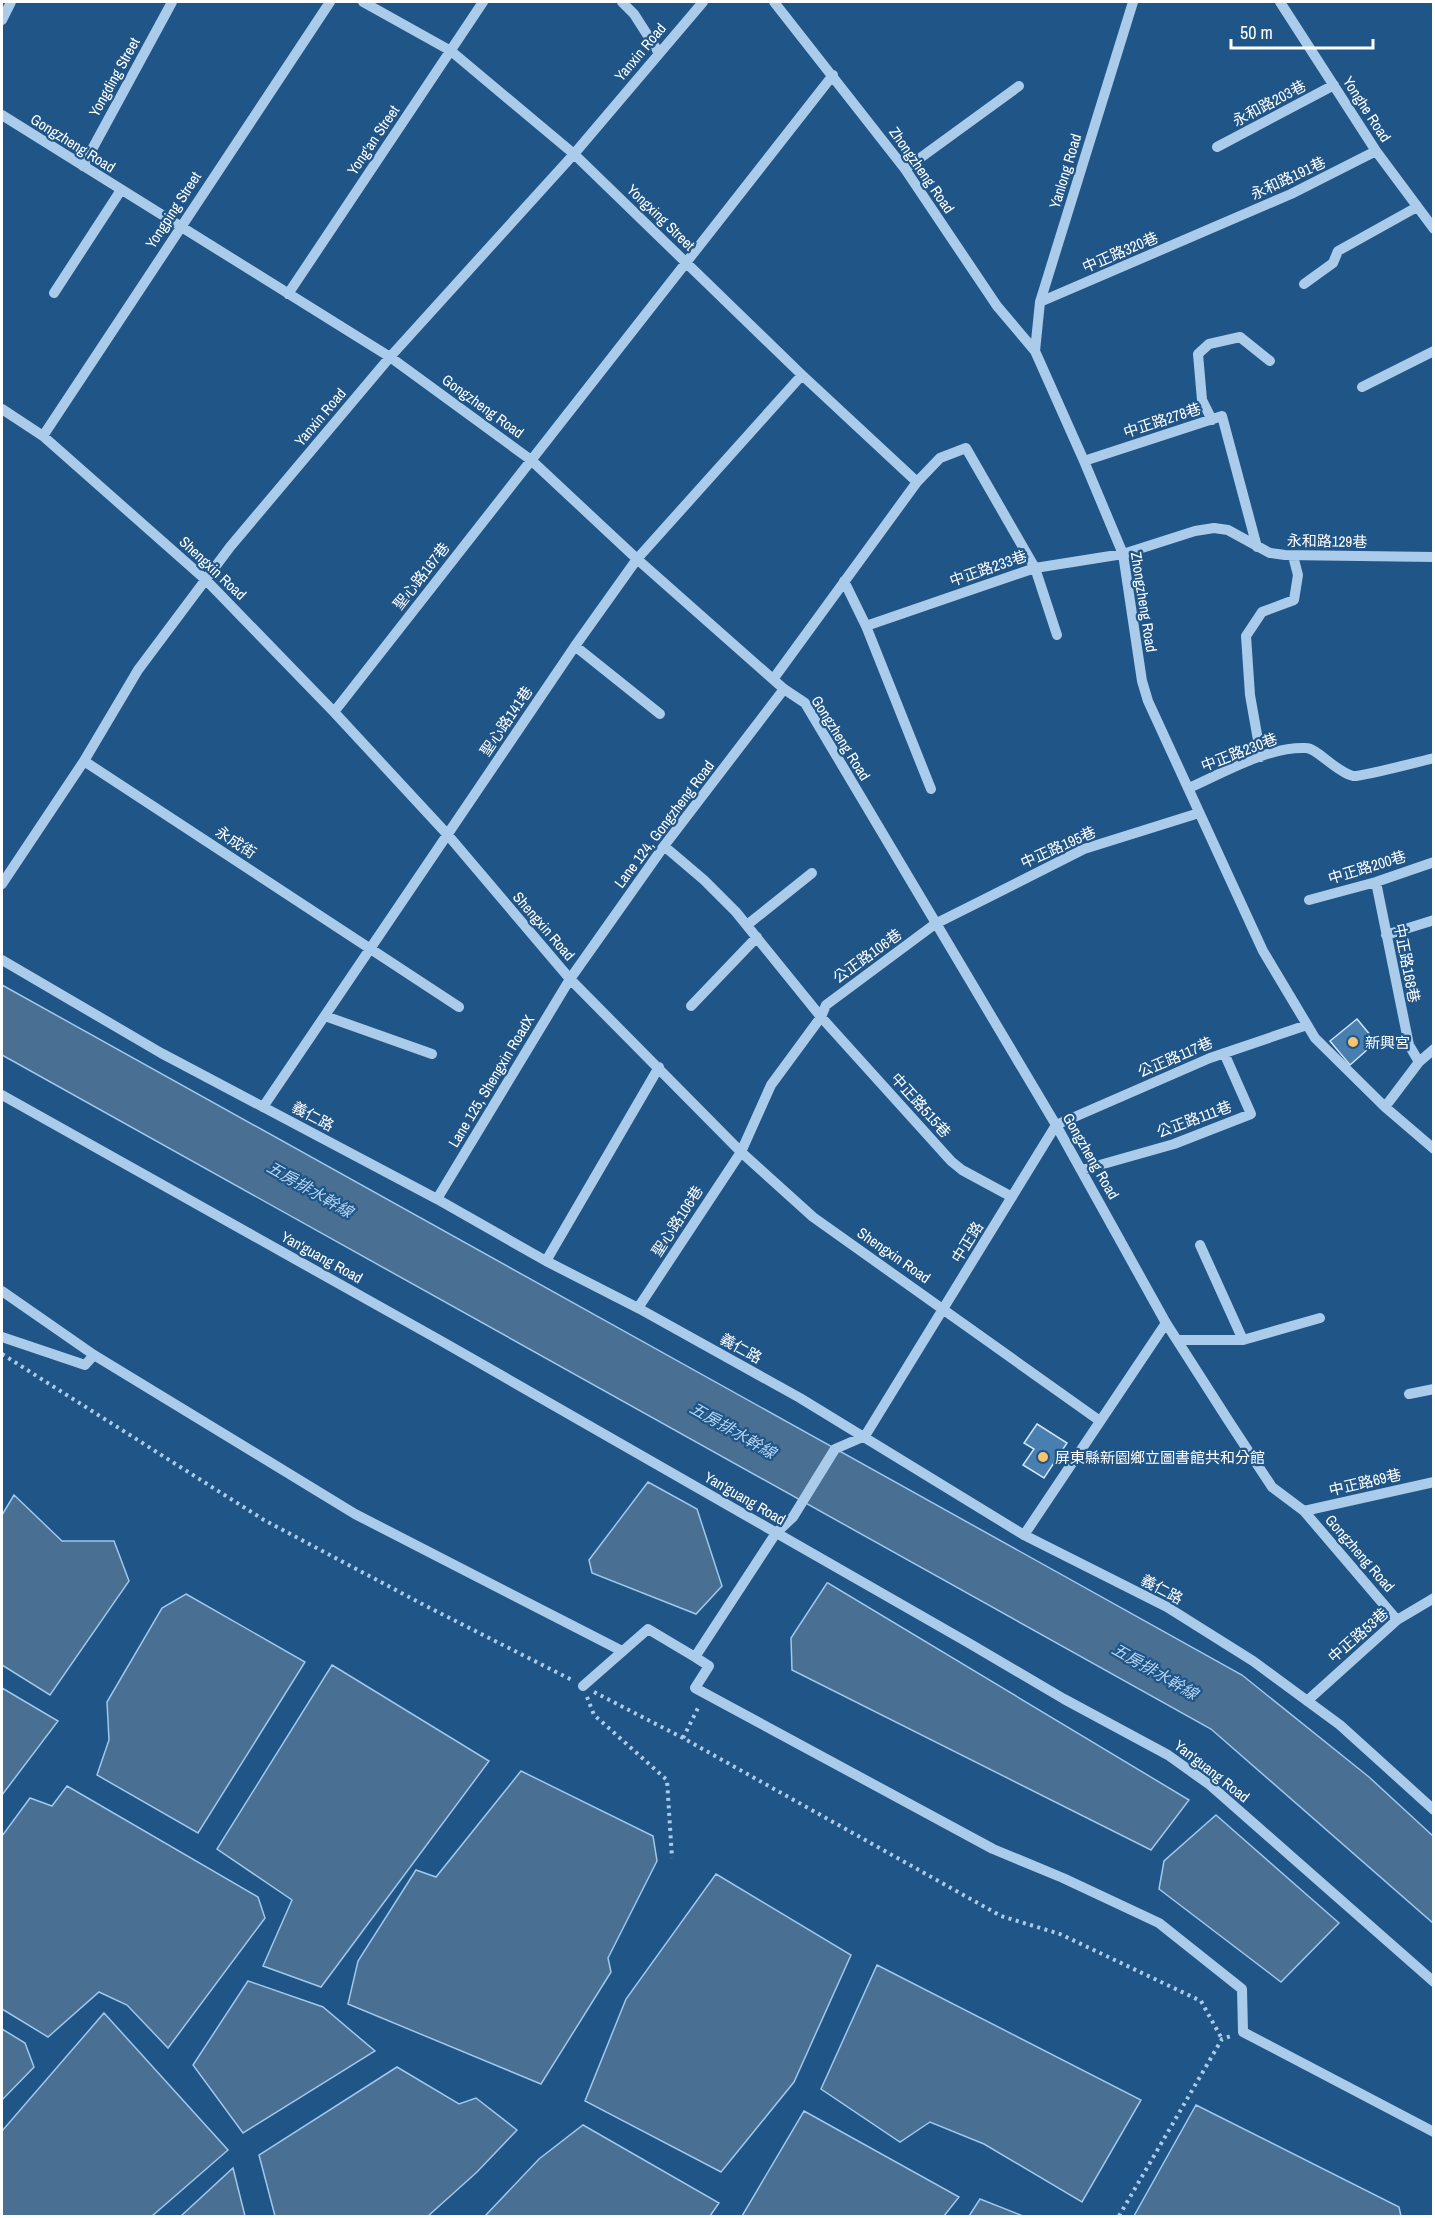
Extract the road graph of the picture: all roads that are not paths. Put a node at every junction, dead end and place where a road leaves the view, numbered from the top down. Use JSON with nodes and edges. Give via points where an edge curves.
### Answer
{"nodes":[{"id":1,"x":11,"y":2,"type":"edge"},
{"id":2,"x":172,"y":2,"type":"edge"},
{"id":3,"x":330,"y":2,"type":"edge"},
{"id":4,"x":363,"y":2,"type":"edge"},
{"id":5,"x":483,"y":2,"type":"edge"},
{"id":6,"x":622,"y":2,"type":"edge"},
{"id":7,"x":702,"y":2,"type":"edge"},
{"id":8,"x":774,"y":2,"type":"edge"},
{"id":9,"x":1132,"y":2,"type":"edge"},
{"id":10,"x":1280,"y":2,"type":"edge"},
{"id":11,"x":2,"y":20,"type":"edge"},
{"id":12,"x":451,"y":51,"type":"junction"},
{"id":13,"x":659,"y":53,"type":"junction"},
{"id":14,"x":833,"y":75,"type":"junction"},
{"id":15,"x":1334,"y":85,"type":"junction"},
{"id":16,"x":1019,"y":86,"type":"dead end"},
{"id":17,"x":2,"y":115,"type":"edge"},
{"id":18,"x":1217,"y":147,"type":"dead end"},
{"id":19,"x":1376,"y":151,"type":"junction"},
{"id":20,"x":574,"y":154,"type":"junction"},
{"id":21,"x":83,"y":166,"type":"junction"},
{"id":22,"x":905,"y":169,"type":"junction"},
{"id":23,"x":121,"y":190,"type":"junction"},
{"id":24,"x":1417,"y":207,"type":"junction"},
{"id":25,"x":180,"y":226,"type":"junction"},
{"id":26,"x":1211,"y":229,"type":"joint"},
{"id":27,"x":1434,"y":230,"type":"edge"},
{"id":28,"x":688,"y":263,"type":"junction"},
{"id":29,"x":1304,"y":284,"type":"dead end"},
{"id":30,"x":54,"y":293,"type":"dead end"},
{"id":31,"x":288,"y":294,"type":"junction"},
{"id":32,"x":1040,"y":302,"type":"junction"},
{"id":33,"x":1035,"y":351,"type":"junction"},
{"id":34,"x":1434,"y":351,"type":"edge"},
{"id":35,"x":390,"y":357,"type":"junction"},
{"id":36,"x":1270,"y":361,"type":"dead end"},
{"id":37,"x":802,"y":375,"type":"junction"},
{"id":38,"x":1362,"y":387,"type":"dead end"},
{"id":39,"x":2,"y":409,"type":"edge"},
{"id":40,"x":1212,"y":420,"type":"junction"},
{"id":41,"x":43,"y":436,"type":"junction"},
{"id":42,"x":531,"y":460,"type":"junction"},
{"id":43,"x":1084,"y":461,"type":"junction"},
{"id":44,"x":917,"y":482,"type":"junction"},
{"id":45,"x":1257,"y":547,"type":"junction"},
{"id":46,"x":1123,"y":554,"type":"junction"},
{"id":47,"x":1293,"y":556,"type":"junction"},
{"id":48,"x":1434,"y":557,"type":"edge"},
{"id":49,"x":637,"y":560,"type":"junction"},
{"id":50,"x":1035,"y":568,"type":"junction"},
{"id":51,"x":206,"y":580,"type":"junction"},
{"id":52,"x":844,"y":581,"type":"junction"},
{"id":53,"x":866,"y":626,"type":"junction"},
{"id":54,"x":1057,"y":635,"type":"dead end"},
{"id":55,"x":575,"y":646,"type":"junction"},
{"id":56,"x":774,"y":678,"type":"junction"},
{"id":57,"x":784,"y":689,"type":"junction"},
{"id":58,"x":334,"y":711,"type":"junction"},
{"id":59,"x":660,"y":714,"type":"dead end"},
{"id":60,"x":1261,"y":757,"type":"junction"},
{"id":61,"x":1434,"y":758,"type":"edge"},
{"id":62,"x":84,"y":761,"type":"junction"},
{"id":63,"x":1189,"y":788,"type":"junction"},
{"id":64,"x":931,"y":789,"type":"dead end"},
{"id":65,"x":1199,"y":813,"type":"junction"},
{"id":66,"x":447,"y":834,"type":"junction"},
{"id":67,"x":664,"y":846,"type":"junction"},
{"id":68,"x":1434,"y":862,"type":"edge"},
{"id":69,"x":812,"y":873,"type":"dead end"},
{"id":70,"x":1376,"y":882,"type":"junction"},
{"id":71,"x":2,"y":884,"type":"edge"},
{"id":72,"x":1309,"y":900,"type":"dead end"},
{"id":73,"x":1434,"y":920,"type":"edge"},
{"id":74,"x":935,"y":924,"type":"junction"},
{"id":75,"x":747,"y":925,"type":"junction"},
{"id":76,"x":1386,"y":935,"type":"junction"},
{"id":77,"x":757,"y":938,"type":"junction"},
{"id":78,"x":371,"y":948,"type":"junction"},
{"id":79,"x":2,"y":960,"type":"edge"},
{"id":80,"x":570,"y":979,"type":"junction"},
{"id":81,"x":691,"y":1006,"type":"dead end"},
{"id":82,"x":459,"y":1007,"type":"dead end"},
{"id":83,"x":325,"y":1016,"type":"junction"},
{"id":84,"x":821,"y":1017,"type":"junction"},
{"id":85,"x":1307,"y":1025,"type":"junction"},
{"id":86,"x":1434,"y":1049,"type":"edge"},
{"id":87,"x":1224,"y":1053,"type":"junction"},
{"id":88,"x":432,"y":1054,"type":"dead end"},
{"id":89,"x":1419,"y":1062,"type":"junction"},
{"id":90,"x":659,"y":1067,"type":"junction"},
{"id":91,"x":2,"y":1095,"type":"edge"},
{"id":92,"x":262,"y":1107,"type":"junction"},
{"id":93,"x":1384,"y":1107,"type":"junction"},
{"id":94,"x":1056,"y":1125,"type":"junction"},
{"id":95,"x":1434,"y":1149,"type":"edge"},
{"id":96,"x":741,"y":1152,"type":"junction"},
{"id":97,"x":1082,"y":1170,"type":"junction"},
{"id":98,"x":1012,"y":1197,"type":"junction"},
{"id":99,"x":437,"y":1199,"type":"junction"},
{"id":100,"x":1200,"y":1245,"type":"dead end"},
{"id":101,"x":546,"y":1261,"type":"junction"},
{"id":102,"x":2,"y":1292,"type":"edge"},
{"id":103,"x":638,"y":1308,"type":"junction"},
{"id":104,"x":944,"y":1308,"type":"junction"},
{"id":105,"x":1320,"y":1318,"type":"dead end"},
{"id":106,"x":1166,"y":1323,"type":"junction"},
{"id":107,"x":2,"y":1337,"type":"edge"},
{"id":108,"x":1177,"y":1340,"type":"junction"},
{"id":109,"x":1243,"y":1340,"type":"junction"},
{"id":110,"x":94,"y":1355,"type":"junction"},
{"id":111,"x":1434,"y":1389,"type":"edge"},
{"id":112,"x":1409,"y":1394,"type":"dead end"},
{"id":113,"x":1100,"y":1421,"type":"junction"},
{"id":114,"x":865,"y":1436,"type":"junction"},
{"id":115,"x":1434,"y":1482,"type":"edge"},
{"id":116,"x":1304,"y":1511,"type":"junction"},
{"id":117,"x":776,"y":1533,"type":"junction"},
{"id":118,"x":1024,"y":1534,"type":"junction"},
{"id":119,"x":1434,"y":1598,"type":"edge"},
{"id":120,"x":1397,"y":1620,"type":"junction"},
{"id":121,"x":622,"y":1652,"type":"junction"},
{"id":122,"x":695,"y":1657,"type":"junction"},
{"id":123,"x":583,"y":1686,"type":"road end"},
{"id":124,"x":1307,"y":1701,"type":"junction"},
{"id":125,"x":1434,"y":1809,"type":"edge"},
{"id":126,"x":1434,"y":1982,"type":"edge"},
{"id":127,"x":1434,"y":2132,"type":"edge"}],
"edges":[{"from":1,"to":11,"type":"street"},
{"from":2,"to":21,"type":"street","name":"Yongding Street"},
{"from":3,"to":25,"type":"street","name":"Yongping Street"},
{"from":4,"to":12,"type":"street","name":"Yongxing Street"},
{"from":5,"to":12,"type":"street","name":"Yong'an Street"},
{"from":6,"to":13,"type":"street"},
{"from":7,"to":13,"type":"street","name":"Yanxin Road"},
{"from":8,"to":14,"type":"street","name":"Zhongzheng Road"},
{"from":9,"to":32,"type":"street","name":"Yanlong Road"},
{"from":10,"to":15,"type":"street","name":"Yonghe Road"},
{"from":12,"to":20,"type":"street","name":"Yongxing Street"},
{"from":12,"to":31,"type":"street","name":"Yong'an Street"},
{"from":13,"to":20,"type":"street","name":"Yanxin Road"},
{"from":14,"to":22,"type":"street","name":"Zhongzheng Road"},
{"from":14,"to":28,"type":"street","name":"聖心路167巷"},
{"from":15,"to":18,"type":"street","name":"永和路203巷"},
{"from":15,"to":19,"type":"street","name":"Yonghe Road"},
{"from":16,"to":22,"type":"street"},
{"from":17,"to":21,"type":"street","name":"Gongzheng Road"},
{"from":19,"to":24,"type":"street","name":"Yonghe Road"},
{"from":19,"to":26,"type":"street","name":"永和路191巷","via":[[1291,195]]},
{"from":20,"to":28,"type":"street","name":"Yongxing Street"},
{"from":20,"to":35,"type":"street","name":"Yanxin Road"},
{"from":21,"to":23,"type":"street","name":"Gongzheng Road"},
{"from":22,"to":33,"type":"street","name":"Zhongzheng Road","via":[[997,306]]},
{"from":23,"to":25,"type":"street","name":"Gongzheng Road"},
{"from":23,"to":30,"type":"street"},
{"from":24,"to":27,"type":"street","name":"Yonghe Road"},
{"from":24,"to":29,"type":"street","via":[[1338,251],[1333,263]]},
{"from":25,"to":31,"type":"street","name":"Gongzheng Road"},
{"from":25,"to":41,"type":"street","name":"Yongping Street"},
{"from":26,"to":32,"type":"street","name":"中正路320巷"},
{"from":28,"to":37,"type":"street","name":"Yongxing Street"},
{"from":28,"to":42,"type":"street","name":"聖心路167巷"},
{"from":31,"to":35,"type":"street","name":"Gongzheng Road"},
{"from":32,"to":33,"type":"street","name":"Yanlong Road"},
{"from":33,"to":43,"type":"street","name":"Zhongzheng Road"},
{"from":34,"to":38,"type":"street"},
{"from":35,"to":42,"type":"street","name":"Gongzheng Road"},
{"from":35,"to":51,"type":"street","name":"Yanxin Road"},
{"from":36,"to":40,"type":"street","via":[[1240,337],[1209,344],[1198,354],[1203,400]]},
{"from":37,"to":44,"type":"street","name":"Yongxing Street"},
{"from":37,"to":49,"type":"street","name":"聖心路141巷"},
{"from":39,"to":41,"type":"street","name":"Shengxin Road"},
{"from":40,"to":43,"type":"street","name":"中正路278巷"},
{"from":40,"to":45,"type":"street","name":"中正路278巷","via":[[1222,416]]},
{"from":41,"to":51,"type":"street","name":"Shengxin Road"},
{"from":42,"to":49,"type":"street","name":"Gongzheng Road"},
{"from":42,"to":58,"type":"street","name":"聖心路167巷"},
{"from":43,"to":46,"type":"street","name":"Zhongzheng Road"},
{"from":44,"to":50,"type":"street","via":[[940,458],[966,448]]},
{"from":44,"to":52,"type":"street"},
{"from":45,"to":46,"type":"street","name":"永和路129巷","via":[[1228,530],[1214,528]]},
{"from":45,"to":47,"type":"street","name":"永和路129巷"},
{"from":46,"to":50,"type":"street","name":"中正路233巷"},
{"from":46,"to":63,"type":"street","name":"Zhongzheng Road","via":[[1142,681]]},
{"from":47,"to":48,"type":"street","name":"永和路129巷"},
{"from":47,"to":60,"type":"street","via":[[1298,575],[1294,600],[1262,612],[1246,636],[1250,695]]},
{"from":49,"to":55,"type":"street","name":"聖心路141巷"},
{"from":49,"to":56,"type":"street","name":"Gongzheng Road"},
{"from":50,"to":53,"type":"street","name":"中正路233巷"},
{"from":50,"to":54,"type":"street"},
{"from":51,"to":58,"type":"street","name":"Shengxin Road"},
{"from":51,"to":62,"type":"street","name":"Yanxin Road","via":[[138,670]]},
{"from":52,"to":53,"type":"street"},
{"from":52,"to":56,"type":"street"},
{"from":53,"to":64,"type":"street"},
{"from":55,"to":59,"type":"street"},
{"from":55,"to":66,"type":"street","name":"聖心路141巷"},
{"from":56,"to":57,"type":"street","name":"Gongzheng Road"},
{"from":57,"to":67,"type":"street","name":"Lane 124, Gongzheng Road"},
{"from":57,"to":74,"type":"street","name":"Gongzheng Road","via":[[805,703]]},
{"from":58,"to":66,"type":"street","name":"Shengxin Road"},
{"from":60,"to":61,"type":"street","name":"中正路230巷","via":[[1294,747],[1310,748],[1333,767],[1354,776]]},
{"from":60,"to":63,"type":"street","name":"中正路230巷"},
{"from":62,"to":71,"type":"street","name":"Yanxin Road"},
{"from":62,"to":78,"type":"street","name":"永成街"},
{"from":63,"to":65,"type":"street","name":"Zhongzheng Road"},
{"from":65,"to":74,"type":"street","name":"中正路195巷","via":[[1084,849]]},
{"from":65,"to":85,"type":"street","name":"Zhongzheng Road","via":[[1263,951]]},
{"from":66,"to":78,"type":"street","name":"聖心路141巷"},
{"from":66,"to":80,"type":"street","name":"Shengxin Road"},
{"from":67,"to":75,"type":"street","name":"中正路515巷"},
{"from":67,"to":80,"type":"street","name":"Lane 124, Gongzheng Road"},
{"from":68,"to":70,"type":"street","name":"中正路200巷"},
{"from":69,"to":75,"type":"street"},
{"from":70,"to":72,"type":"street","name":"中正路200巷"},
{"from":70,"to":76,"type":"street","name":"中正路168巷"},
{"from":73,"to":76,"type":"street"},
{"from":74,"to":84,"type":"street","name":"公正路106巷","via":[[826,1005]]},
{"from":74,"to":94,"type":"street","name":"Gongzheng Road"},
{"from":75,"to":77,"type":"street","name":"中正路515巷"},
{"from":76,"to":89,"type":"street","name":"中正路168巷","via":[[1409,1045]]},
{"from":77,"to":81,"type":"street"},
{"from":77,"to":84,"type":"street","name":"中正路515巷"},
{"from":78,"to":82,"type":"street","name":"永成街"},
{"from":78,"to":83,"type":"street","name":"聖心路141巷"},
{"from":79,"to":92,"type":"street","name":"義仁路"},
{"from":80,"to":90,"type":"street","name":"Shengxin Road"},
{"from":80,"to":99,"type":"street","name":"Lane 125, Shengxin RoadX"},
{"from":83,"to":88,"type":"street"},
{"from":83,"to":92,"type":"street","name":"聖心路141巷"},
{"from":84,"to":96,"type":"street","name":"公正路106巷","via":[[771,1085]]},
{"from":84,"to":98,"type":"street","name":"中正路515巷","via":[[951,1161]]},
{"from":85,"to":87,"type":"street","name":"公正路117巷"},
{"from":85,"to":93,"type":"street","name":"Zhongzheng Road","via":[[1315,1038]]},
{"from":86,"to":89,"type":"street"},
{"from":87,"to":94,"type":"street","name":"公正路117巷"},
{"from":87,"to":97,"type":"street","name":"公正路111巷","via":[[1251,1114],[1174,1144]]},
{"from":89,"to":93,"type":"street"},
{"from":90,"to":96,"type":"street","name":"Shengxin Road"},
{"from":90,"to":101,"type":"street"},
{"from":91,"to":117,"type":"street","name":"Yan'guang Road"},
{"from":92,"to":99,"type":"street","name":"義仁路"},
{"from":93,"to":95,"type":"street","name":"Zhongzheng Road"},
{"from":94,"to":97,"type":"street","name":"Gongzheng Road"},
{"from":94,"to":98,"type":"street","name":"中正路"},
{"from":96,"to":103,"type":"street","name":"聖心路106巷"},
{"from":96,"to":104,"type":"street","name":"Shengxin Road","via":[[813,1217]]},
{"from":97,"to":106,"type":"street","name":"Gongzheng Road"},
{"from":98,"to":104,"type":"street","name":"中正路"},
{"from":99,"to":101,"type":"street","name":"義仁路"},
{"from":100,"to":109,"type":"street"},
{"from":101,"to":103,"type":"street","name":"義仁路"},
{"from":102,"to":110,"type":"street"},
{"from":103,"to":114,"type":"street","name":"義仁路"},
{"from":104,"to":113,"type":"street","name":"Shengxin Road"},
{"from":104,"to":114,"type":"street","name":"中正路"},
{"from":105,"to":109,"type":"street"},
{"from":106,"to":108,"type":"street","name":"Gongzheng Road"},
{"from":106,"to":113,"type":"street"},
{"from":107,"to":110,"type":"street","via":[[85,1365]]},
{"from":108,"to":109,"type":"street"},
{"from":108,"to":116,"type":"street","name":"Gongzheng Road","via":[[1272,1487]]},
{"from":110,"to":121,"type":"street","via":[[355,1514]]},
{"from":111,"to":112,"type":"street"},
{"from":113,"to":118,"type":"street"},
{"from":114,"to":117,"type":"street","via":[[835,1449],[793,1517]]},
{"from":114,"to":118,"type":"street","name":"義仁路"},
{"from":115,"to":116,"type":"street","name":"中正路69巷"},
{"from":116,"to":120,"type":"street","name":"Gongzheng Road"},
{"from":117,"to":122,"type":"street"},
{"from":117,"to":126,"type":"street","name":"Yan'guang Road","via":[[1064,1700],[1168,1755],[1210,1785]]},
{"from":118,"to":124,"type":"street","name":"義仁路","via":[[1167,1607],[1253,1661]]},
{"from":119,"to":120,"type":"street","name":"中正路53巷"},
{"from":120,"to":124,"type":"street","name":"中正路53巷"},
{"from":121,"to":122,"type":"street","via":[[648,1629]]},
{"from":121,"to":123,"type":"street"},
{"from":122,"to":127,"type":"street","via":[[709,1666],[695,1688],[993,1850],[1159,1923],[1242,1989],[1243,2032]]},
{"from":124,"to":125,"type":"street","name":"義仁路","via":[[1340,1725]]}]}
